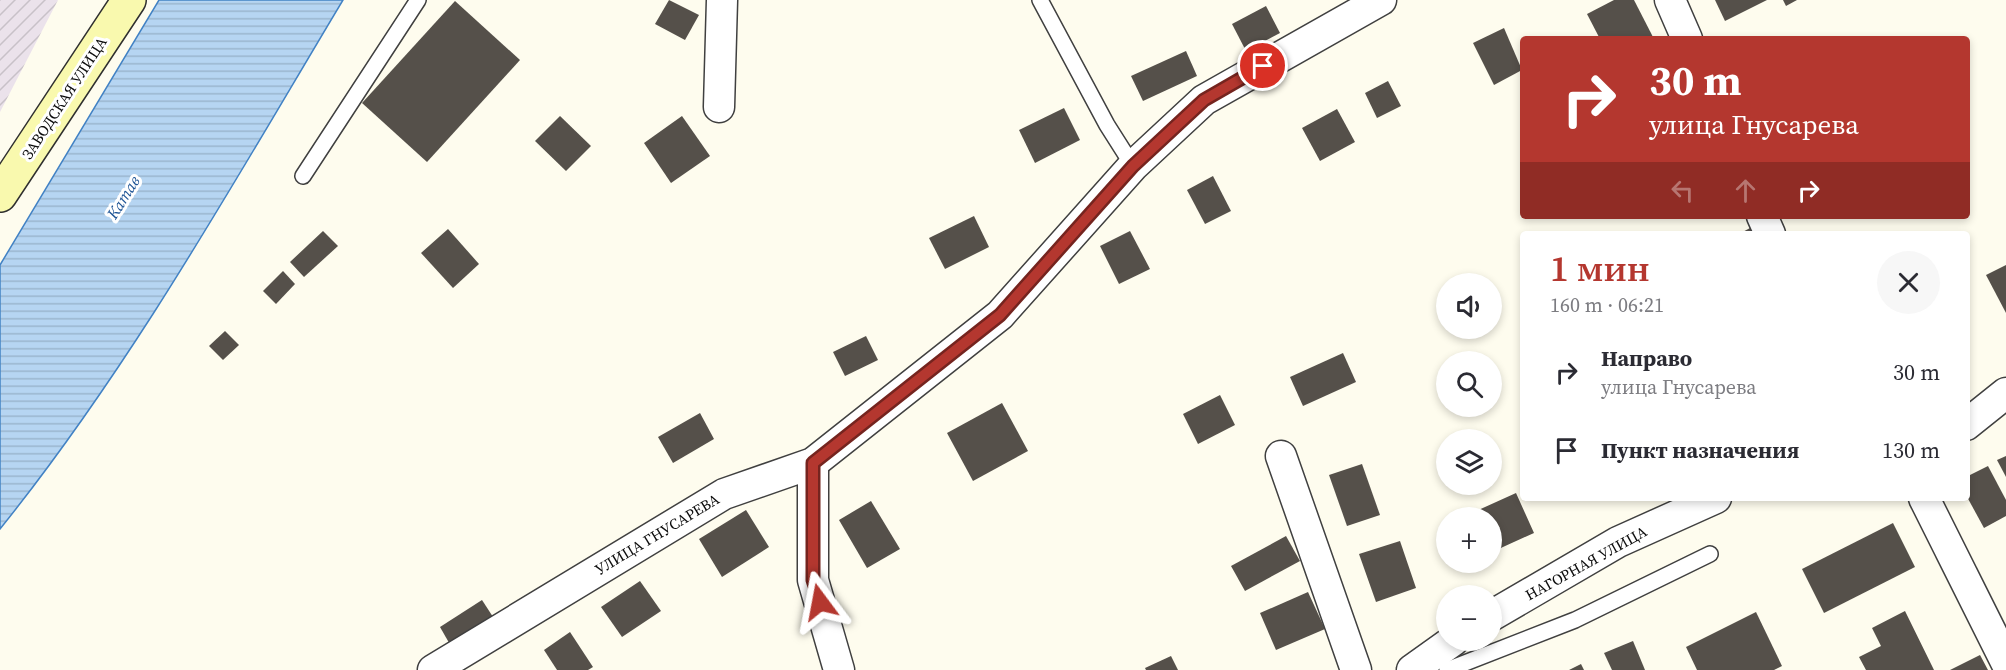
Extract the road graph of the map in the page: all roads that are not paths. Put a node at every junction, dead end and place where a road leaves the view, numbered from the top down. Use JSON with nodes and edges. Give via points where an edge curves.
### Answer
{"nodes":[{"id":1,"x":129,"y":0,"type":"edge"},
{"id":2,"x":418,"y":0,"type":"edge"},
{"id":3,"x":722,"y":0,"type":"edge"},
{"id":4,"x":1040,"y":0,"type":"edge"},
{"id":5,"x":1381,"y":0,"type":"edge"},
{"id":6,"x":1670,"y":0,"type":"edge"},
{"id":7,"x":1686,"y":36,"type":"edge"},
{"id":8,"x":719,"y":107,"type":"dead end"},
{"id":9,"x":1133,"y":166,"type":"junction"},
{"id":10,"x":303,"y":176,"type":"dead end"},
{"id":11,"x":0,"y":195,"type":"edge"},
{"id":12,"x":2006,"y":393,"type":"edge"},
{"id":13,"x":1970,"y":421,"type":"edge"},
{"id":14,"x":1281,"y":456,"type":"dead end"},
{"id":15,"x":813,"y":463,"type":"junction"},
{"id":16,"x":1709,"y":501,"type":"edge"},
{"id":17,"x":1926,"y":501,"type":"edge"},
{"id":18,"x":1710,"y":554,"type":"dead end"},
{"id":19,"x":1502,"y":610,"type":"edge"},
{"id":20,"x":1439,"y":651,"type":"edge"},
{"id":21,"x":2006,"y":662,"type":"edge"},
{"id":22,"x":433,"y":670,"type":"edge"},
{"id":23,"x":839,"y":670,"type":"edge"},
{"id":24,"x":1356,"y":670,"type":"edge"},
{"id":25,"x":1412,"y":670,"type":"edge"},
{"id":26,"x":1447,"y":670,"type":"edge"}],
"edges":[{"from":1,"to":11,"type":"street","name":"ЗАВОДСКАЯ УЛИЦА"},
{"from":2,"to":10,"type":"lane"},
{"from":3,"to":8,"type":"street"},
{"from":4,"to":9,"type":"lane"},
{"from":5,"to":9,"type":"street","name":"УЛИЦА ГНУСАРЕВА","via":[[1204,100]]},
{"from":6,"to":7,"type":"street"},
{"from":9,"to":15,"type":"street","name":"УЛИЦА ГНУСАРЕВА","via":[[1000,315]]},
{"from":12,"to":13,"type":"street"},
{"from":14,"to":24,"type":"street"},
{"from":15,"to":22,"type":"street","name":"УЛИЦА ГНУСАРЕВА","via":[[723,494]]},
{"from":15,"to":23,"type":"street","via":[[813,580]]},
{"from":16,"to":19,"type":"street","name":"НАГОРНАЯ УЛИЦА","via":[[1618,542]]},
{"from":17,"to":21,"type":"street"},
{"from":18,"to":26,"type":"lane","via":[[1575,620]]},
{"from":20,"to":25,"type":"street"}]}
